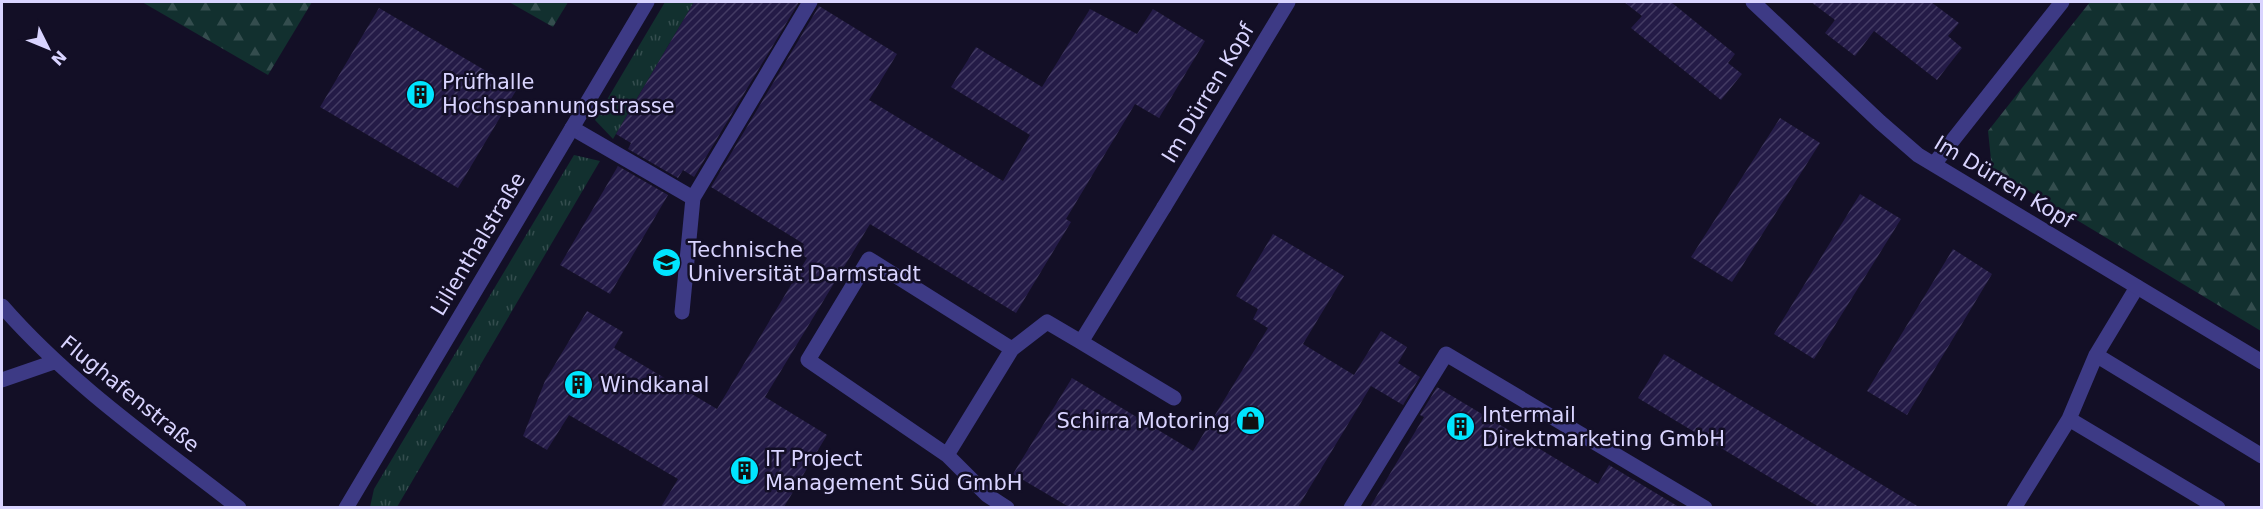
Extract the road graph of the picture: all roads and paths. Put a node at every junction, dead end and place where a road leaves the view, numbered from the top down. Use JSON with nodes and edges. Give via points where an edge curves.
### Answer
{"nodes":[{"id":1,"x":647,"y":2,"type":"edge"},
{"id":2,"x":810,"y":2,"type":"edge"},
{"id":3,"x":1288,"y":2,"type":"edge"},
{"id":4,"x":1753,"y":2,"type":"edge"},
{"id":5,"x":2061,"y":2,"type":"edge"},
{"id":6,"x":572,"y":128,"type":"junction"},
{"id":7,"x":1934,"y":164,"type":"junction"},
{"id":8,"x":693,"y":198,"type":"junction"},
{"id":9,"x":2137,"y":287,"type":"junction"},
{"id":10,"x":2,"y":306,"type":"edge"},
{"id":11,"x":682,"y":312,"type":"dead end"},
{"id":12,"x":1081,"y":342,"type":"junction"},
{"id":13,"x":1012,"y":349,"type":"junction"},
{"id":14,"x":2096,"y":355,"type":"junction"},
{"id":15,"x":54,"y":362,"type":"junction"},
{"id":16,"x":2262,"y":362,"type":"edge"},
{"id":17,"x":2,"y":380,"type":"edge"},
{"id":18,"x":1174,"y":398,"type":"dead end"},
{"id":19,"x":2069,"y":419,"type":"junction"},
{"id":20,"x":947,"y":455,"type":"junction"},
{"id":21,"x":2262,"y":456,"type":"edge"},
{"id":22,"x":238,"y":507,"type":"edge"},
{"id":23,"x":346,"y":507,"type":"edge"},
{"id":24,"x":1007,"y":507,"type":"edge"},
{"id":25,"x":1351,"y":507,"type":"edge"},
{"id":26,"x":1705,"y":507,"type":"edge"},
{"id":27,"x":2014,"y":507,"type":"edge"},
{"id":28,"x":2218,"y":507,"type":"edge"}],
"edges":[{"from":1,"to":6,"type":"street","name":"Lilienthalstraße"},
{"from":2,"to":8,"type":"street"},
{"from":3,"to":12,"type":"street","name":"Im Dürren Kopf"},
{"from":4,"to":7,"type":"street","name":"Im Dürren Kopf","via":[[1910,149]]},
{"from":5,"to":7,"type":"street"},
{"from":6,"to":8,"type":"street"},
{"from":6,"to":23,"type":"street","name":"Lilienthalstraße"},
{"from":7,"to":9,"type":"street","name":"Im Dürren Kopf"},
{"from":8,"to":11,"type":"street"},
{"from":9,"to":14,"type":"street"},
{"from":9,"to":16,"type":"street","name":"Im Dürren Kopf"},
{"from":10,"to":15,"type":"street","name":"Flughafenstraße"},
{"from":12,"to":13,"type":"street","via":[[1047,322]]},
{"from":12,"to":18,"type":"street"},
{"from":13,"to":20,"type":"street"},
{"from":13,"to":20,"type":"street","via":[[869,260],[808,360]]},
{"from":14,"to":19,"type":"street"},
{"from":14,"to":21,"type":"street"},
{"from":15,"to":17,"type":"street"},
{"from":15,"to":22,"type":"street","name":"Flughafenstraße"},
{"from":19,"to":27,"type":"street"},
{"from":19,"to":28,"type":"street"},
{"from":20,"to":24,"type":"street","via":[[987,495]]},
{"from":25,"to":26,"type":"street","via":[[1446,354]]}]}
